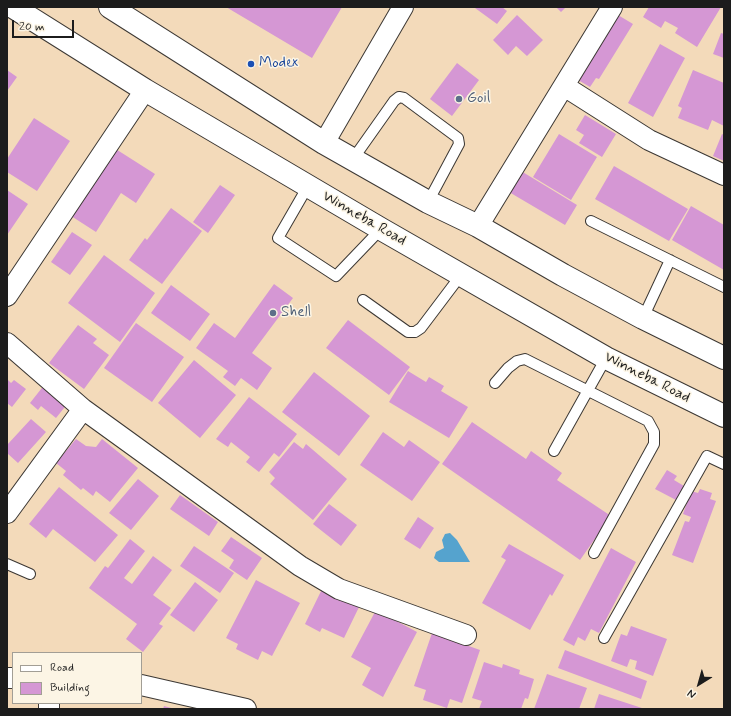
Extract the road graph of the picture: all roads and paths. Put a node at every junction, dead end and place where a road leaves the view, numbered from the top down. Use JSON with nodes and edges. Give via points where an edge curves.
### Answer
{"nodes":[{"id":1,"x":13,"y":7,"type":"edge"},
{"id":2,"x":110,"y":7,"type":"edge"},
{"id":3,"x":403,"y":7,"type":"edge"},
{"id":4,"x":612,"y":7,"type":"edge"},
{"id":5,"x":564,"y":86,"type":"junction"},
{"id":6,"x":144,"y":90,"type":"junction"},
{"id":7,"x":324,"y":143,"type":"junction"},
{"id":8,"x":353,"y":159,"type":"junction"},
{"id":9,"x":724,"y":175,"type":"edge"},
{"id":10,"x":308,"y":186,"type":"junction"},
{"id":11,"x":428,"y":202,"type":"junction"},
{"id":12,"x":592,"y":221,"type":"dead end"},
{"id":13,"x":478,"y":226,"type":"junction"},
{"id":14,"x":380,"y":229,"type":"junction"},
{"id":15,"x":670,"y":260,"type":"junction"},
{"id":16,"x":461,"y":275,"type":"junction"},
{"id":17,"x":724,"y":287,"type":"edge"},
{"id":18,"x":7,"y":296,"type":"edge"},
{"id":19,"x":364,"y":300,"type":"dead end"},
{"id":20,"x":643,"y":318,"type":"junction"},
{"id":21,"x":7,"y":343,"type":"edge"},
{"id":22,"x":606,"y":358,"type":"junction"},
{"id":23,"x":724,"y":358,"type":"edge"},
{"id":24,"x":495,"y":383,"type":"dead end"},
{"id":25,"x":588,"y":390,"type":"junction"},
{"id":26,"x":83,"y":409,"type":"junction"},
{"id":27,"x":724,"y":416,"type":"edge"},
{"id":28,"x":554,"y":451,"type":"dead end"},
{"id":29,"x":724,"y":464,"type":"edge"},
{"id":30,"x":7,"y":513,"type":"edge"},
{"id":31,"x":594,"y":553,"type":"dead end"},
{"id":32,"x":7,"y":564,"type":"edge"},
{"id":33,"x":30,"y":574,"type":"dead end"},
{"id":34,"x":466,"y":635,"type":"dead end"},
{"id":35,"x":604,"y":638,"type":"dead end"},
{"id":36,"x":142,"y":685,"type":"edge"},
{"id":37,"x":246,"y":709,"type":"edge"}],
"edges":[{"from":1,"to":6,"type":"highway","name":"Winneba Road"},
{"from":2,"to":7,"type":"highway"},
{"from":3,"to":7,"type":"street"},
{"from":4,"to":5,"type":"street"},
{"from":5,"to":9,"type":"street","via":[[649,140]]},
{"from":5,"to":13,"type":"street"},
{"from":6,"to":10,"type":"highway","name":"Winneba Road"},
{"from":6,"to":18,"type":"street"},
{"from":7,"to":8,"type":"highway"},
{"from":8,"to":11,"type":"highway"},
{"from":8,"to":11,"type":"lane","via":[[394,101],[399,97],[404,98],[458,138],[459,144]]},
{"from":10,"to":14,"type":"highway","name":"Winneba Road"},
{"from":10,"to":14,"type":"lane","via":[[278,238],[336,276]]},
{"from":11,"to":13,"type":"highway"},
{"from":12,"to":15,"type":"lane"},
{"from":13,"to":20,"type":"highway"},
{"from":14,"to":16,"type":"highway","name":"Winneba Road"},
{"from":15,"to":17,"type":"lane"},
{"from":15,"to":20,"type":"lane"},
{"from":16,"to":19,"type":"lane","via":[[421,328],[415,332],[408,332]]},
{"from":16,"to":22,"type":"highway","name":"Winneba Road"},
{"from":20,"to":23,"type":"highway"},
{"from":21,"to":26,"type":"street"},
{"from":22,"to":25,"type":"lane"},
{"from":22,"to":27,"type":"highway","name":"Winneba Road"},
{"from":24,"to":25,"type":"lane","via":[[508,368],[525,358]]},
{"from":25,"to":28,"type":"lane"},
{"from":25,"to":31,"type":"lane","via":[[648,421],[654,432],[654,444]]},
{"from":26,"to":30,"type":"street"},
{"from":26,"to":34,"type":"street","via":[[300,566],[339,589]]},
{"from":29,"to":35,"type":"lane","via":[[707,456]]},
{"from":32,"to":33,"type":"lane"},
{"from":36,"to":37,"type":"street"}]}
